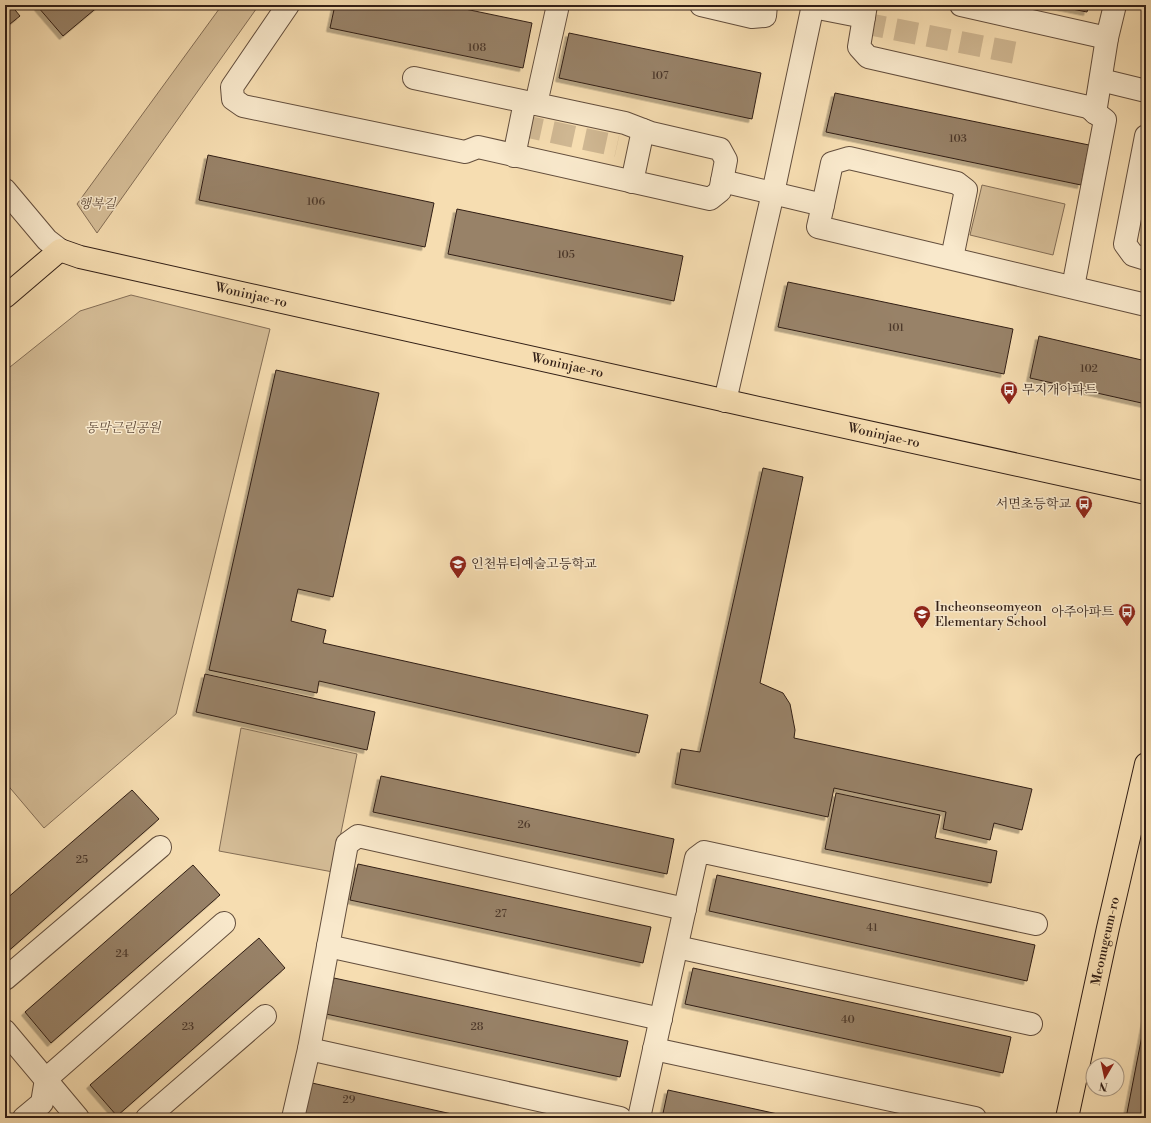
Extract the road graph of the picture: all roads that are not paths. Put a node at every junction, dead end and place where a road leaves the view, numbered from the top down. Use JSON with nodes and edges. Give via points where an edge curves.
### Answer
{"nodes":[{"id":1,"x":288,"y":5,"type":"edge"},
{"id":2,"x":558,"y":5,"type":"edge"},
{"id":3,"x":701,"y":5,"type":"edge"},
{"id":4,"x":766,"y":5,"type":"edge"},
{"id":5,"x":961,"y":5,"type":"edge"},
{"id":6,"x":1115,"y":5,"type":"edge"},
{"id":7,"x":813,"y":6,"type":"edge"},
{"id":8,"x":865,"y":11,"type":"edge"},
{"id":9,"x":1107,"y":38,"type":"junction"},
{"id":10,"x":414,"y":78,"type":"dead end"},
{"id":11,"x":1101,"y":80,"type":"junction"},
{"id":12,"x":1146,"y":91,"type":"edge"},
{"id":13,"x":531,"y":103,"type":"junction"},
{"id":14,"x":1096,"y":113,"type":"junction"},
{"id":15,"x":643,"y":130,"type":"junction"},
{"id":16,"x":1146,"y":136,"type":"edge"},
{"id":17,"x":514,"y":156,"type":"junction"},
{"id":18,"x":632,"y":182,"type":"junction"},
{"id":19,"x":722,"y":182,"type":"junction"},
{"id":20,"x":5,"y":190,"type":"edge"},
{"id":21,"x":773,"y":193,"type":"junction"},
{"id":22,"x":823,"y":205,"type":"junction"},
{"id":23,"x":60,"y":250,"type":"junction"},
{"id":24,"x":952,"y":258,"type":"junction"},
{"id":25,"x":1146,"y":259,"type":"edge"},
{"id":26,"x":1073,"y":287,"type":"junction"},
{"id":27,"x":5,"y":297,"type":"edge"},
{"id":28,"x":1146,"y":305,"type":"edge"},
{"id":29,"x":725,"y":401,"type":"junction"},
{"id":30,"x":1146,"y":493,"type":"edge"},
{"id":31,"x":1146,"y":764,"type":"edge"},
{"id":32,"x":160,"y":847,"type":"dead end"},
{"id":33,"x":685,"y":909,"type":"junction"},
{"id":34,"x":224,"y":923,"type":"dead end"},
{"id":35,"x":1036,"y":924,"type":"dead end"},
{"id":36,"x":328,"y":946,"type":"junction"},
{"id":37,"x":677,"y":947,"type":"junction"},
{"id":38,"x":5,"y":979,"type":"edge"},
{"id":39,"x":265,"y":1016,"type":"dead end"},
{"id":40,"x":661,"y":1019,"type":"junction"},
{"id":41,"x":1031,"y":1024,"type":"dead end"},
{"id":42,"x":5,"y":1031,"type":"edge"},
{"id":43,"x":309,"y":1049,"type":"junction"},
{"id":44,"x":654,"y":1049,"type":"junction"},
{"id":45,"x":46,"y":1079,"type":"junction"},
{"id":46,"x":24,"y":1118,"type":"edge"},
{"id":47,"x":78,"y":1118,"type":"edge"},
{"id":48,"x":147,"y":1118,"type":"edge"},
{"id":49,"x":293,"y":1118,"type":"edge"},
{"id":50,"x":620,"y":1118,"type":"edge"},
{"id":51,"x":638,"y":1118,"type":"edge"},
{"id":52,"x":975,"y":1118,"type":"edge"},
{"id":53,"x":1067,"y":1118,"type":"edge"}],
"edges":[{"from":1,"to":17,"type":"street","via":[[232,87],[233,99],[243,106],[465,152],[478,147]]},
{"from":2,"to":13,"type":"street"},
{"from":3,"to":4,"type":"street","via":[[752,17],[765,16]]},
{"from":5,"to":9,"type":"street"},
{"from":6,"to":9,"type":"street"},
{"from":7,"to":8,"type":"street"},
{"from":7,"to":21,"type":"street"},
{"from":8,"to":14,"type":"street","via":[[859,47],[868,57],[1088,107]]},
{"from":9,"to":11,"type":"street"},
{"from":10,"to":13,"type":"street"},
{"from":11,"to":12,"type":"street"},
{"from":11,"to":14,"type":"street"},
{"from":13,"to":15,"type":"street","via":[[625,123]]},
{"from":13,"to":17,"type":"street"},
{"from":14,"to":26,"type":"street","via":[[1105,120]]},
{"from":15,"to":18,"type":"street"},
{"from":15,"to":19,"type":"street","via":[[720,148],[726,160]]},
{"from":16,"to":25,"type":"street","via":[[1125,244],[1132,255]]},
{"from":17,"to":18,"type":"street"},
{"from":18,"to":19,"type":"street","via":[[710,199],[720,191]]},
{"from":19,"to":21,"type":"street"},
{"from":20,"to":23,"type":"street","via":[[47,240]]},
{"from":21,"to":22,"type":"street"},
{"from":21,"to":29,"type":"street"},
{"from":22,"to":24,"type":"street","via":[[818,227]]},
{"from":22,"to":24,"type":"street","via":[[832,163],[849,158],[957,183],[966,190]]},
{"from":23,"to":27,"type":"main road"},
{"from":23,"to":29,"type":"main road","name":"Woninjae-ro","via":[[95,260]]},
{"from":24,"to":26,"type":"street"},
{"from":26,"to":28,"type":"street"},
{"from":29,"to":30,"type":"main road","name":"Woninjae-ro"},
{"from":31,"to":53,"type":"main road","name":"Meonugeum-ro"},
{"from":32,"to":38,"type":"street"},
{"from":33,"to":35,"type":"street","via":[[696,858],[704,852]]},
{"from":33,"to":36,"type":"street","via":[[358,836],[347,844]]},
{"from":33,"to":37,"type":"street"},
{"from":34,"to":45,"type":"street"},
{"from":36,"to":40,"type":"street"},
{"from":36,"to":43,"type":"street"},
{"from":37,"to":40,"type":"street"},
{"from":37,"to":41,"type":"street"},
{"from":39,"to":48,"type":"street"},
{"from":40,"to":44,"type":"street"},
{"from":42,"to":45,"type":"street"},
{"from":43,"to":49,"type":"street"},
{"from":43,"to":50,"type":"street"},
{"from":44,"to":51,"type":"street"},
{"from":44,"to":52,"type":"street"},
{"from":45,"to":46,"type":"street","via":[[42,1103]]},
{"from":45,"to":47,"type":"street"}]}
